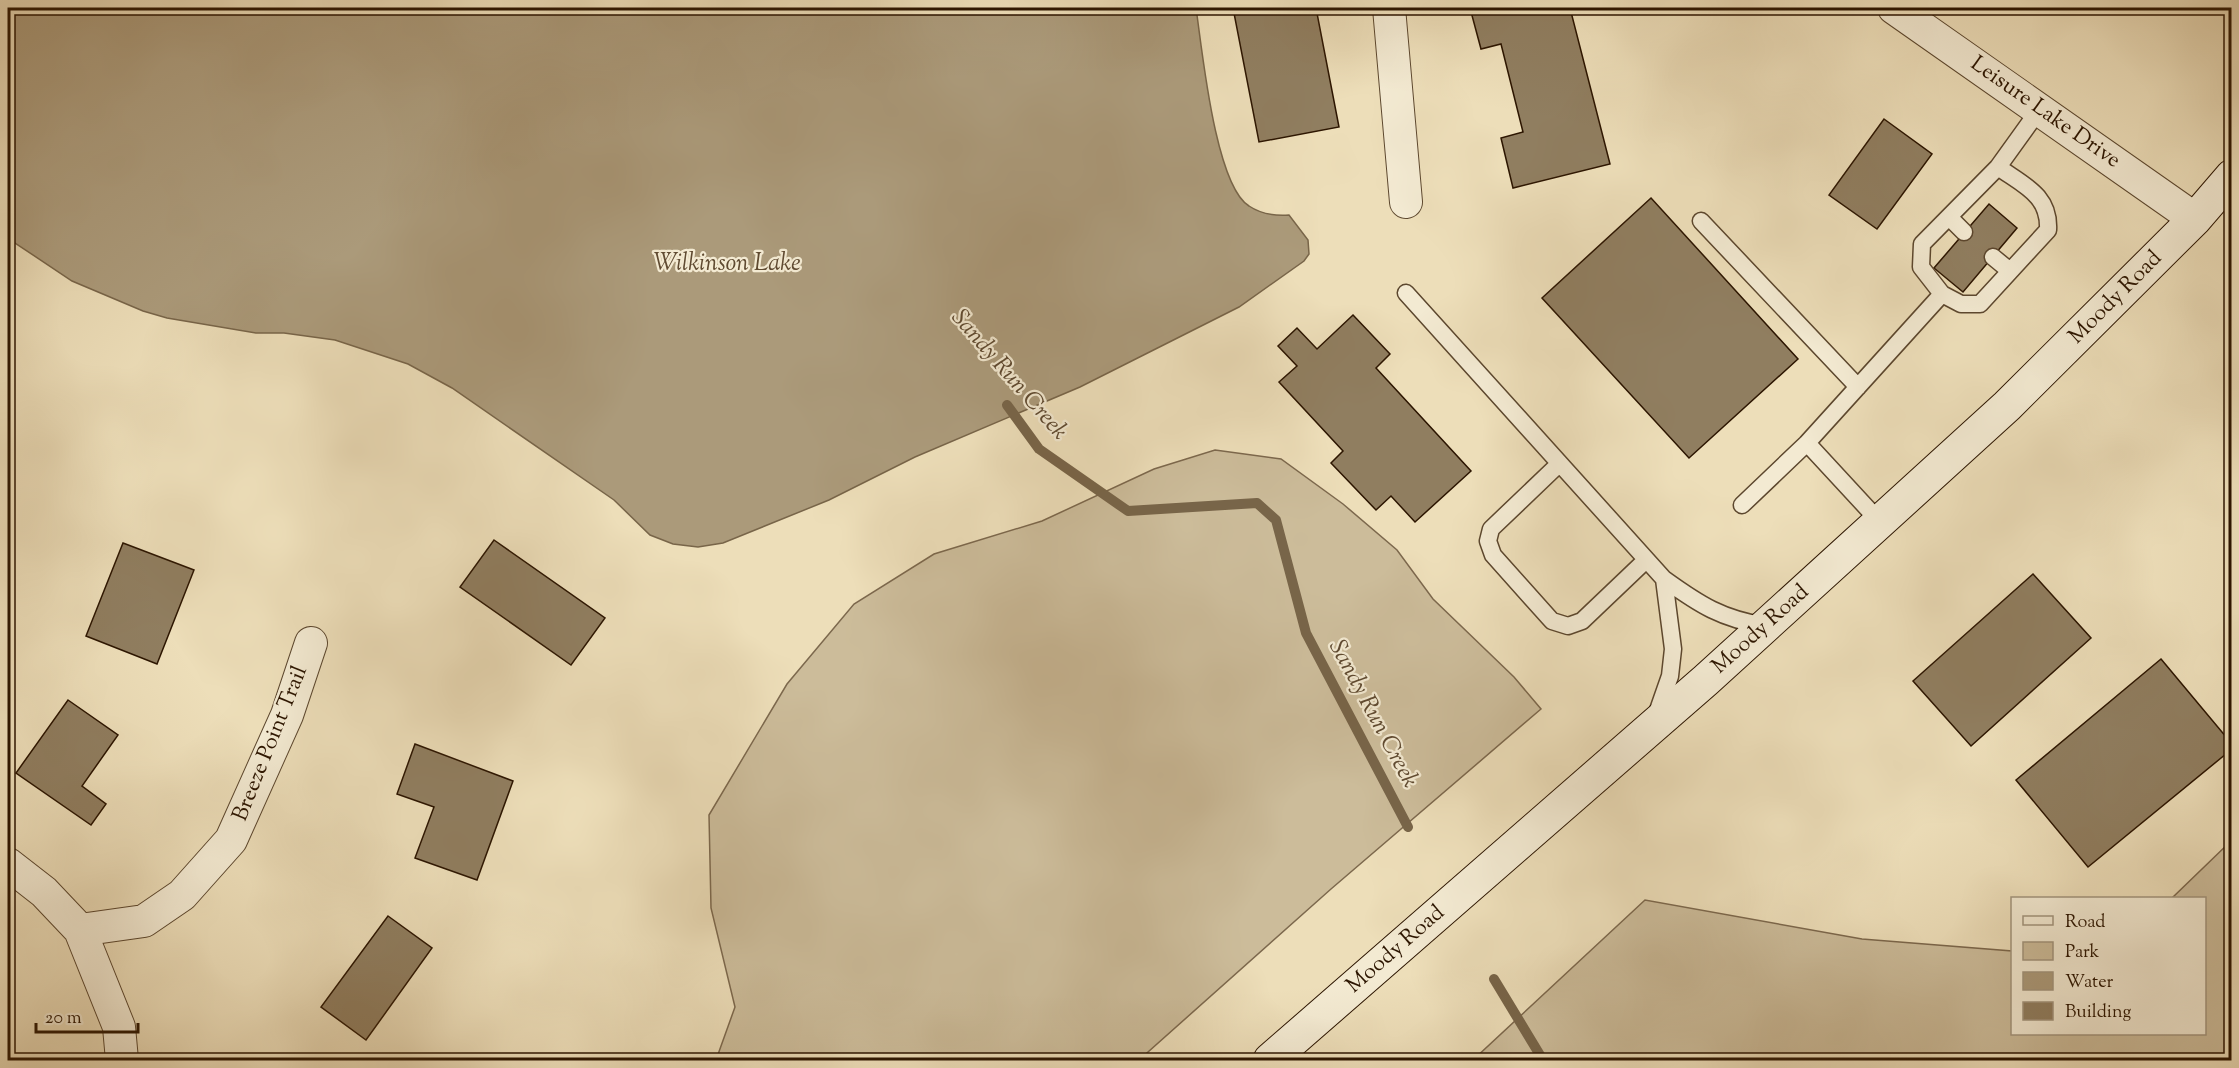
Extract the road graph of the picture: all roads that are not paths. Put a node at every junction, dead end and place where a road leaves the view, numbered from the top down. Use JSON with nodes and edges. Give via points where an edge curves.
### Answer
{"nodes":[{"id":1,"x":1389,"y":8,"type":"edge"},
{"id":2,"x":1894,"y":8,"type":"edge"},
{"id":3,"x":2039,"y":110,"type":"junction"},
{"id":4,"x":1998,"y":167,"type":"junction"},
{"id":5,"x":2232,"y":176,"type":"edge"},
{"id":6,"x":1406,"y":202,"type":"dead end"},
{"id":7,"x":1949,"y":218,"type":"junction"},
{"id":8,"x":2195,"y":219,"type":"junction"},
{"id":9,"x":1701,"y":220,"type":"dead end"},
{"id":10,"x":1964,"y":232,"type":"dead end"},
{"id":11,"x":1993,"y":257,"type":"dead end"},
{"id":12,"x":2010,"y":271,"type":"junction"},
{"id":13,"x":1406,"y":293,"type":"dead end"},
{"id":14,"x":1942,"y":294,"type":"junction"},
{"id":15,"x":1858,"y":387,"type":"junction"},
{"id":16,"x":1807,"y":443,"type":"junction"},
{"id":17,"x":1559,"y":464,"type":"junction"},
{"id":18,"x":1742,"y":505,"type":"dead end"},
{"id":19,"x":1880,"y":522,"type":"junction"},
{"id":20,"x":1646,"y":560,"type":"junction"},
{"id":21,"x":1664,"y":579,"type":"junction"},
{"id":22,"x":1766,"y":626,"type":"junction"},
{"id":23,"x":311,"y":643,"type":"dead end"},
{"id":24,"x":1652,"y":728,"type":"junction"},
{"id":25,"x":8,"y":864,"type":"edge"},
{"id":26,"x":80,"y":930,"type":"junction"},
{"id":27,"x":122,"y":1060,"type":"edge"},
{"id":28,"x":1270,"y":1060,"type":"edge"}],
"edges":[{"from":1,"to":6,"type":"street"},
{"from":2,"to":3,"type":"street","name":"Leisure Lake Drive"},
{"from":3,"to":4,"type":"lane"},
{"from":3,"to":8,"type":"street","name":"Leisure Lake Drive"},
{"from":4,"to":7,"type":"lane"},
{"from":4,"to":12,"type":"lane","via":[[2040,197],[2049,215],[2048,230]]},
{"from":5,"to":8,"type":"main road","name":"Moody Road"},
{"from":7,"to":10,"type":"lane"},
{"from":7,"to":14,"type":"lane","via":[[1922,243],[1921,267]]},
{"from":8,"to":19,"type":"main road","name":"Moody Road","via":[[2007,406]]},
{"from":9,"to":15,"type":"lane"},
{"from":11,"to":12,"type":"lane"},
{"from":12,"to":14,"type":"lane","via":[[1980,304],[1961,304]]},
{"from":13,"to":17,"type":"lane"},
{"from":14,"to":15,"type":"lane"},
{"from":15,"to":16,"type":"lane"},
{"from":16,"to":18,"type":"lane"},
{"from":16,"to":19,"type":"lane"},
{"from":17,"to":20,"type":"lane"},
{"from":17,"to":20,"type":"lane","via":[[1491,529],[1488,541],[1493,555],[1552,621],[1568,626],[1582,621]]},
{"from":19,"to":22,"type":"main road","name":"Moody Road"},
{"from":20,"to":21,"type":"lane"},
{"from":21,"to":22,"type":"lane","via":[[1704,608],[1735,621]]},
{"from":21,"to":24,"type":"lane","via":[[1673,649],[1670,676]]},
{"from":22,"to":24,"type":"main road","name":"Moody Road"},
{"from":23,"to":26,"type":"street","name":"Breeze Point Trail","via":[[287,716],[231,840],[182,896],[144,921]]},
{"from":24,"to":28,"type":"main road","name":"Moody Road"},
{"from":25,"to":26,"type":"street","via":[[44,892]]},
{"from":26,"to":27,"type":"street","via":[[119,1027]]}]}
